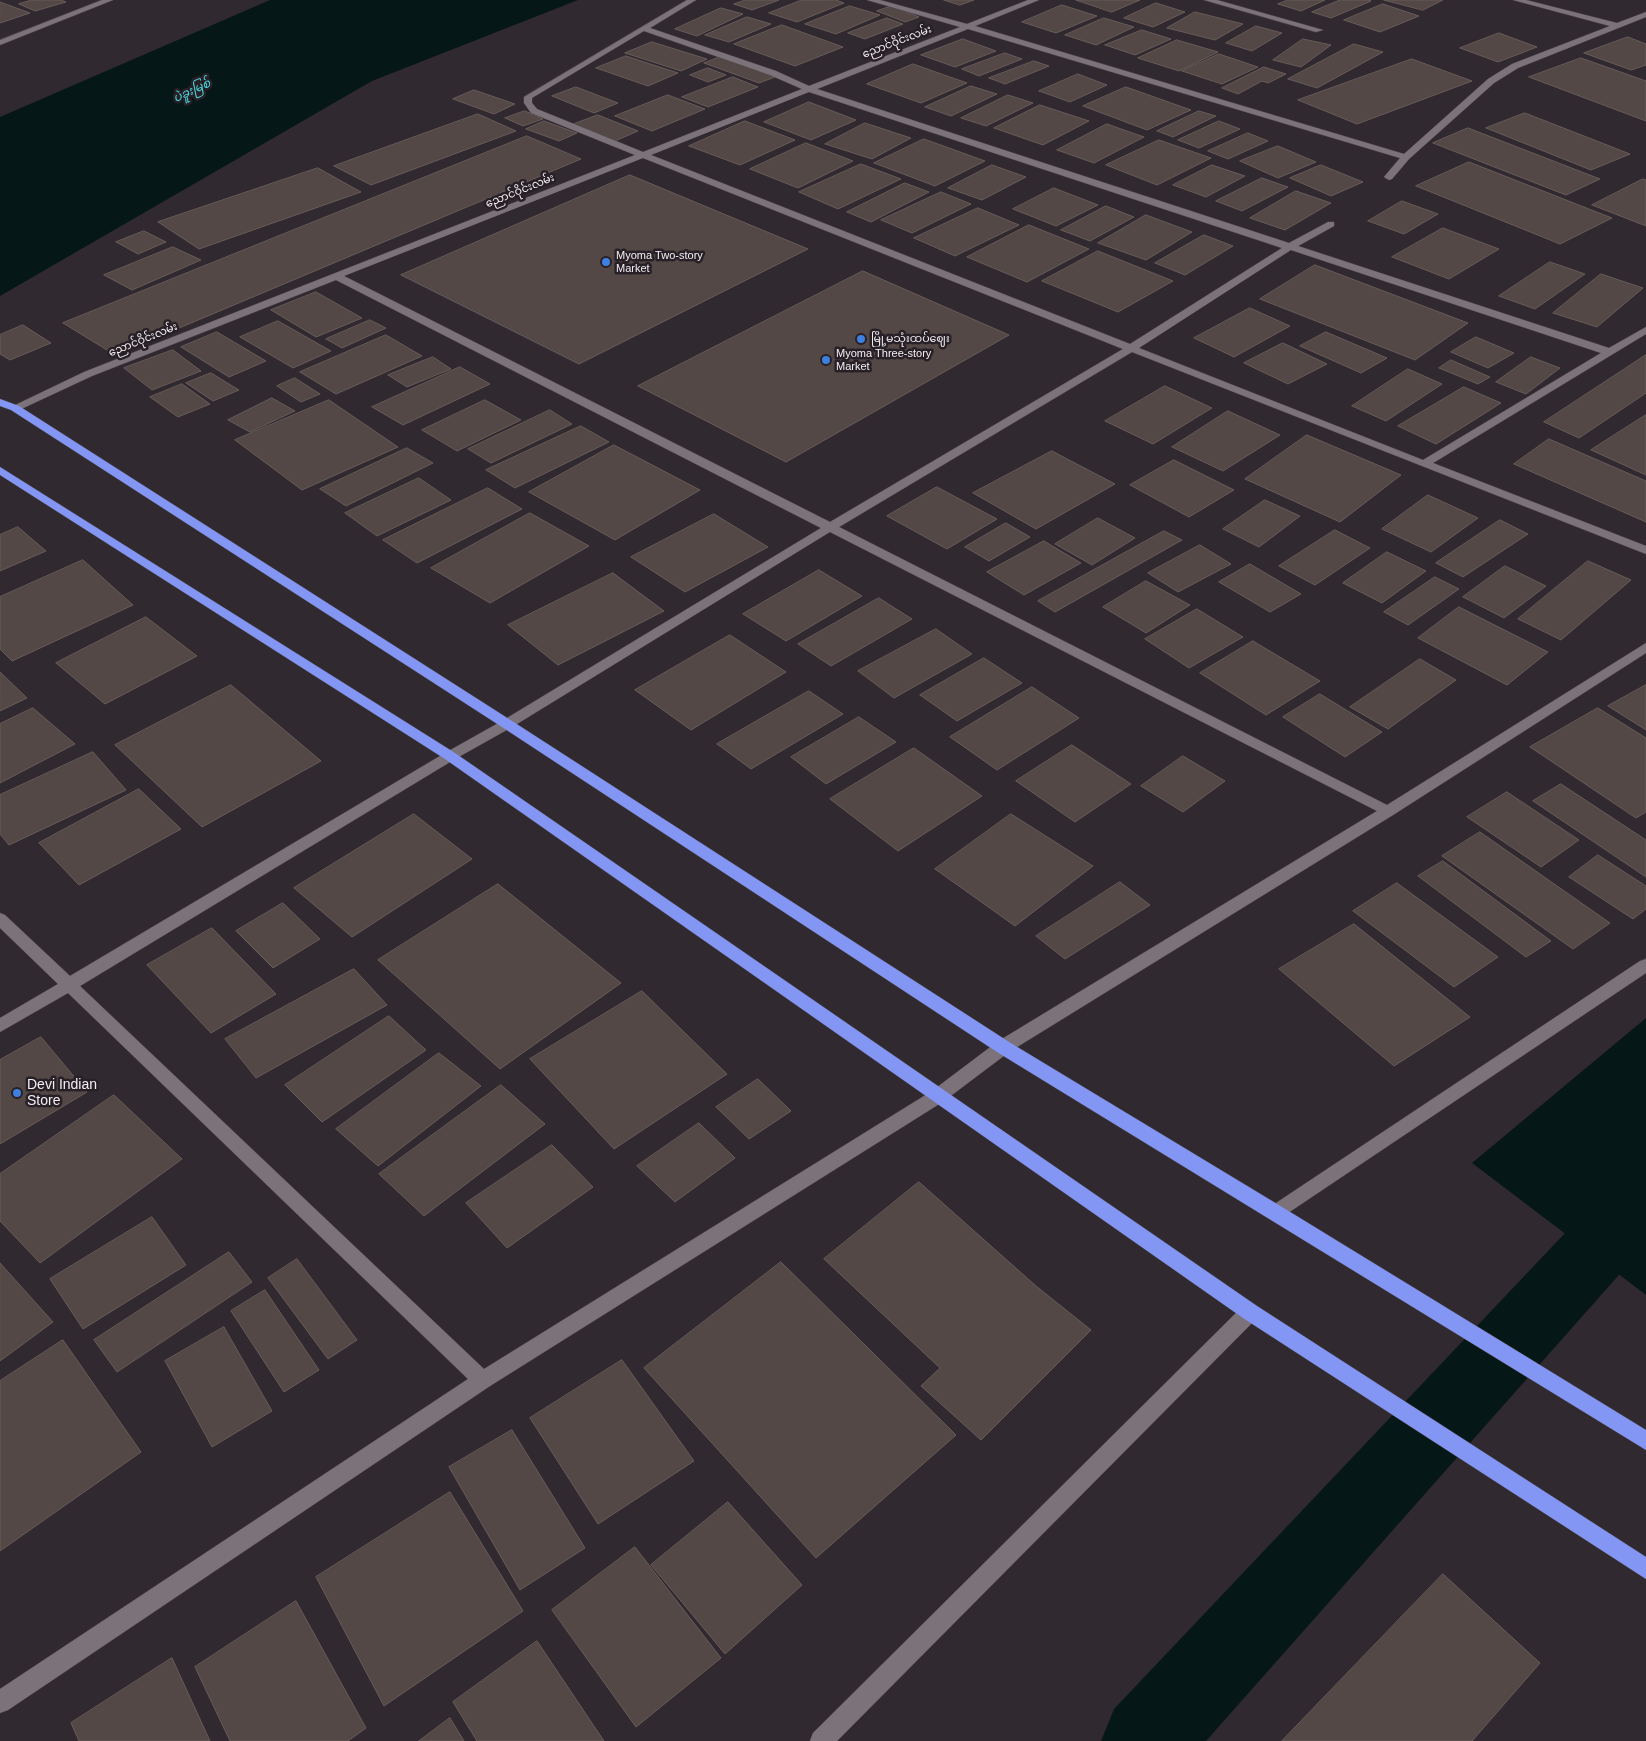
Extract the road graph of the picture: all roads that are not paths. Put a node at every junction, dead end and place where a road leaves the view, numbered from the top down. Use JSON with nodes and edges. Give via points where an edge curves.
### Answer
{"nodes":[{"id":1,"x":109,"y":0,"type":"edge"},
{"id":2,"x":692,"y":0,"type":"edge"},
{"id":3,"x":871,"y":0,"type":"edge"},
{"id":4,"x":1035,"y":0,"type":"edge"},
{"id":5,"x":1208,"y":0,"type":"edge"},
{"id":6,"x":1517,"y":0,"type":"edge"},
{"id":7,"x":1646,"y":14,"type":"edge"},
{"id":8,"x":1616,"y":25,"type":"junction"},
{"id":9,"x":969,"y":26,"type":"junction"},
{"id":10,"x":645,"y":29,"type":"junction"},
{"id":11,"x":1319,"y":30,"type":"dead end"},
{"id":12,"x":0,"y":43,"type":"edge"},
{"id":13,"x":808,"y":89,"type":"junction"},
{"id":14,"x":644,"y":154,"type":"junction"},
{"id":15,"x":1406,"y":157,"type":"junction"},
{"id":16,"x":1389,"y":177,"type":"dead end"},
{"id":17,"x":1331,"y":224,"type":"dead end"},
{"id":18,"x":1291,"y":246,"type":"junction"},
{"id":19,"x":336,"y":276,"type":"junction"},
{"id":20,"x":1646,"y":330,"type":"edge"},
{"id":21,"x":1131,"y":348,"type":"junction"},
{"id":22,"x":1610,"y":352,"type":"junction"},
{"id":23,"x":0,"y":402,"type":"edge"},
{"id":24,"x":15,"y":408,"type":"junction"},
{"id":25,"x":1424,"y":464,"type":"junction"},
{"id":26,"x":0,"y":470,"type":"edge"},
{"id":27,"x":829,"y":528,"type":"junction"},
{"id":28,"x":1646,"y":550,"type":"edge"},
{"id":29,"x":1646,"y":647,"type":"edge"},
{"id":30,"x":507,"y":724,"type":"junction"},
{"id":31,"x":450,"y":756,"type":"junction"},
{"id":32,"x":1388,"y":811,"type":"junction"},
{"id":33,"x":0,"y":919,"type":"edge"},
{"id":34,"x":1646,"y":965,"type":"edge"},
{"id":35,"x":69,"y":986,"type":"junction"},
{"id":36,"x":0,"y":1026,"type":"edge"},
{"id":37,"x":1003,"y":1047,"type":"junction"},
{"id":38,"x":938,"y":1096,"type":"junction"},
{"id":39,"x":1276,"y":1212,"type":"junction"},
{"id":40,"x":1250,"y":1312,"type":"junction"},
{"id":41,"x":483,"y":1380,"type":"junction"},
{"id":42,"x":1646,"y":1441,"type":"edge"},
{"id":43,"x":1646,"y":1569,"type":"edge"},
{"id":44,"x":0,"y":1702,"type":"edge"},
{"id":45,"x":821,"y":1741,"type":"edge"}],
"edges":[{"from":1,"to":12,"type":"street"},
{"from":2,"to":10,"type":"street"},
{"from":3,"to":9,"type":"street"},
{"from":4,"to":9,"type":"street","name":"ညောင်ဝိုင်းလမ်း"},
{"from":5,"to":11,"type":"street"},
{"from":6,"to":8,"type":"street"},
{"from":7,"to":8,"type":"street"},
{"from":8,"to":15,"type":"street","via":[[1516,66],[1491,81]]},
{"from":9,"to":13,"type":"street","name":"ညောင်ဝိုင်းလမ်း"},
{"from":9,"to":15,"type":"street"},
{"from":10,"to":13,"type":"street","via":[[773,72]]},
{"from":10,"to":14,"type":"street","via":[[528,97],[534,111]]},
{"from":13,"to":14,"type":"street","name":"ညောင်ဝိုင်းလမ်း"},
{"from":13,"to":18,"type":"street"},
{"from":14,"to":19,"type":"street","name":"ညောင်ဝိုင်းလမ်း"},
{"from":14,"to":21,"type":"street"},
{"from":15,"to":16,"type":"street"},
{"from":17,"to":18,"type":"street"},
{"from":18,"to":21,"type":"street"},
{"from":18,"to":22,"type":"street"},
{"from":19,"to":24,"type":"street","name":"ညောင်ဝိုင်းလမ်း","via":[[88,374]]},
{"from":19,"to":27,"type":"street"},
{"from":20,"to":22,"type":"street"},
{"from":21,"to":25,"type":"street"},
{"from":21,"to":27,"type":"street"},
{"from":22,"to":25,"type":"street"},
{"from":23,"to":24,"type":"highway"},
{"from":24,"to":30,"type":"highway"},
{"from":25,"to":28,"type":"street"},
{"from":26,"to":31,"type":"highway"},
{"from":27,"to":30,"type":"street"},
{"from":27,"to":32,"type":"street"},
{"from":29,"to":32,"type":"street"},
{"from":30,"to":31,"type":"street"},
{"from":30,"to":37,"type":"highway"},
{"from":31,"to":35,"type":"street"},
{"from":31,"to":38,"type":"highway"},
{"from":32,"to":37,"type":"street"},
{"from":33,"to":35,"type":"street"},
{"from":34,"to":39,"type":"street"},
{"from":35,"to":36,"type":"street"},
{"from":35,"to":41,"type":"street"},
{"from":37,"to":38,"type":"street"},
{"from":37,"to":39,"type":"highway"},
{"from":38,"to":40,"type":"highway"},
{"from":38,"to":41,"type":"street"},
{"from":39,"to":42,"type":"highway"},
{"from":40,"to":43,"type":"highway"},
{"from":40,"to":45,"type":"street"},
{"from":41,"to":44,"type":"street"}]}
